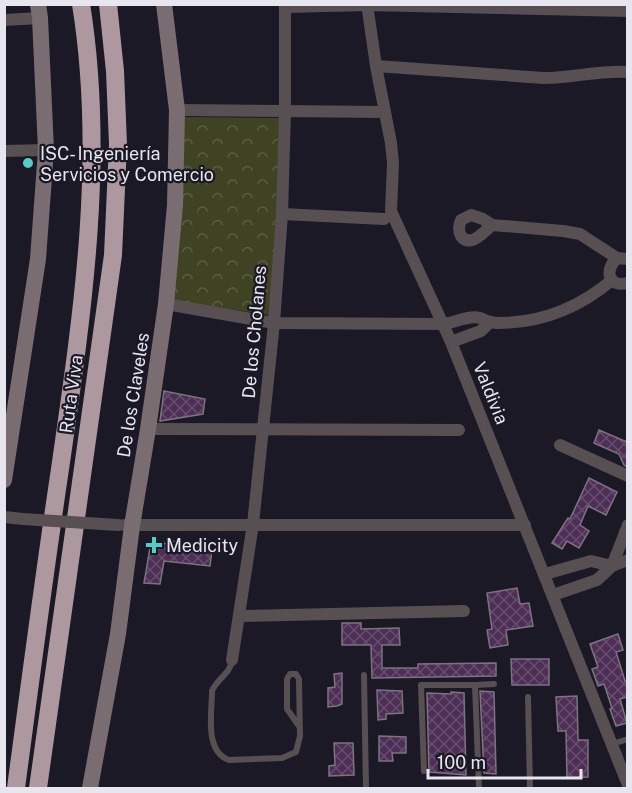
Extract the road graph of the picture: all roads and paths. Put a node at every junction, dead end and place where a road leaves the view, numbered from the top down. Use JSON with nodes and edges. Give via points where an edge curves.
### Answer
{"nodes":[{"id":1,"x":81,"y":4,"type":"edge"},
{"id":2,"x":108,"y":4,"type":"edge"},
{"id":3,"x":164,"y":4,"type":"edge"},
{"id":4,"x":368,"y":5,"type":"edge"},
{"id":5,"x":285,"y":6,"type":"edge"},
{"id":6,"x":517,"y":6,"type":"edge"},
{"id":7,"x":611,"y":7,"type":"edge"},
{"id":8,"x":39,"y":11,"type":"edge"},
{"id":9,"x":627,"y":11,"type":"edge"},
{"id":10,"x":4,"y":20,"type":"edge"},
{"id":11,"x":376,"y":66,"type":"junction"},
{"id":12,"x":627,"y":72,"type":"edge"},
{"id":13,"x":177,"y":110,"type":"junction"},
{"id":14,"x":285,"y":111,"type":"junction"},
{"id":15,"x":384,"y":111,"type":"junction"},
{"id":16,"x":46,"y":150,"type":"junction"},
{"id":17,"x":4,"y":151,"type":"edge"},
{"id":18,"x":282,"y":214,"type":"junction"},
{"id":19,"x":384,"y":219,"type":"dead end"},
{"id":20,"x":492,"y":225,"type":"dead end"},
{"id":21,"x":622,"y":259,"type":"edge"},
{"id":22,"x":612,"y":280,"type":"junction"},
{"id":23,"x":627,"y":283,"type":"edge"},
{"id":24,"x":166,"y":304,"type":"junction"},
{"id":25,"x":274,"y":323,"type":"junction"},
{"id":26,"x":489,"y":323,"type":"junction"},
{"id":27,"x":444,"y":324,"type":"junction"},
{"id":28,"x":451,"y":342,"type":"junction"},
{"id":29,"x":148,"y":429,"type":"junction"},
{"id":30,"x":263,"y":430,"type":"junction"},
{"id":31,"x":459,"y":430,"type":"dead end"},
{"id":32,"x":560,"y":446,"type":"dead end"},
{"id":33,"x":627,"y":476,"type":"edge"},
{"id":34,"x":4,"y":480,"type":"edge"},
{"id":35,"x":4,"y":518,"type":"edge"},
{"id":36,"x":253,"y":524,"type":"junction"},
{"id":37,"x":125,"y":525,"type":"junction"},
{"id":38,"x":525,"y":525,"type":"junction"},
{"id":39,"x":627,"y":525,"type":"edge"},
{"id":40,"x":627,"y":561,"type":"edge"},
{"id":41,"x":612,"y":566,"type":"junction"},
{"id":42,"x":568,"y":568,"type":"junction"},
{"id":43,"x":545,"y":574,"type":"junction"},
{"id":44,"x":576,"y":587,"type":"junction"},
{"id":45,"x":553,"y":596,"type":"junction"},
{"id":46,"x":464,"y":611,"type":"dead end"},
{"id":47,"x":240,"y":615,"type":"junction"},
{"id":48,"x":232,"y":660,"type":"joint"},
{"id":49,"x":364,"y":675,"type":"dead end"},
{"id":50,"x":494,"y":684,"type":"dead end"},
{"id":51,"x":475,"y":685,"type":"junction"},
{"id":52,"x":528,"y":697,"type":"dead end"},
{"id":53,"x":299,"y":726,"type":"junction"},
{"id":54,"x":627,"y":739,"type":"edge"},
{"id":55,"x":612,"y":744,"type":"junction"},
{"id":56,"x":424,"y":771,"type":"dead end"},
{"id":57,"x":627,"y":785,"type":"edge"},
{"id":58,"x":16,"y":789,"type":"edge"},
{"id":59,"x":38,"y":789,"type":"edge"},
{"id":60,"x":90,"y":789,"type":"edge"},
{"id":61,"x":366,"y":789,"type":"edge"},
{"id":62,"x":479,"y":789,"type":"edge"},
{"id":63,"x":531,"y":789,"type":"edge"}],
"edges":[{"from":1,"to":58,"type":"highway","name":"Ruta Viva","via":[[91,135],[89,229],[79,339]]},
{"from":2,"to":59,"type":"highway","name":"Ruta Viva","via":[[118,144],[112,255]]},
{"from":3,"to":13,"type":"main road","name":"De los Claveles"},
{"from":4,"to":5,"type":"street"},
{"from":4,"to":6,"type":"street"},
{"from":4,"to":11,"type":"street","name":"Valdivia"},
{"from":5,"to":14,"type":"street","name":"De los Cholanes"},
{"from":6,"to":7,"type":"street"},
{"from":7,"to":9,"type":"street"},
{"from":8,"to":10,"type":"street"},
{"from":8,"to":16,"type":"main road"},
{"from":11,"to":12,"type":"street","via":[[544,78]]},
{"from":11,"to":15,"type":"street","name":"Valdivia"},
{"from":13,"to":14,"type":"street"},
{"from":13,"to":24,"type":"main road","name":"De los Claveles","via":[[175,205]]},
{"from":14,"to":15,"type":"street"},
{"from":14,"to":18,"type":"street","name":"De los Cholanes"},
{"from":15,"to":27,"type":"street","name":"Valdivia","via":[[393,163],[392,211]]},
{"from":16,"to":17,"type":"street"},
{"from":16,"to":34,"type":"main road","via":[[38,259]]},
{"from":18,"to":19,"type":"street"},
{"from":18,"to":25,"type":"street","name":"De los Cholanes"},
{"from":20,"to":21,"type":"street","via":[[580,234]]},
{"from":21,"to":22,"type":"street","via":[[610,264]]},
{"from":22,"to":23,"type":"street"},
{"from":22,"to":26,"type":"street","via":[[594,296],[552,316]]},
{"from":24,"to":25,"type":"street"},
{"from":24,"to":29,"type":"main road","name":"De los Claveles"},
{"from":25,"to":27,"type":"street"},
{"from":25,"to":30,"type":"street","name":"De los Cholanes"},
{"from":26,"to":27,"type":"street","via":[[471,318]]},
{"from":26,"to":28,"type":"street","via":[[481,331]]},
{"from":27,"to":28,"type":"street","name":"Valdivia"},
{"from":28,"to":38,"type":"street","name":"Valdivia"},
{"from":29,"to":30,"type":"street"},
{"from":29,"to":37,"type":"main road","name":"De los Claveles"},
{"from":30,"to":31,"type":"street"},
{"from":30,"to":36,"type":"street","name":"De los Cholanes"},
{"from":32,"to":33,"type":"street"},
{"from":35,"to":37,"type":"street","bridge":true},
{"from":36,"to":37,"type":"street"},
{"from":36,"to":38,"type":"street"},
{"from":36,"to":47,"type":"street","name":"De los Cholanes"},
{"from":37,"to":60,"type":"main road","name":"De los Claveles","via":[[118,634]]},
{"from":38,"to":43,"type":"street","name":"Valdivia"},
{"from":39,"to":41,"type":"street"},
{"from":40,"to":41,"type":"street"},
{"from":41,"to":42,"type":"street","via":[[591,561]]},
{"from":41,"to":44,"type":"street","via":[[597,580]]},
{"from":42,"to":43,"type":"street"},
{"from":42,"to":44,"type":"street"},
{"from":43,"to":45,"type":"street","name":"Valdivia"},
{"from":44,"to":45,"type":"street"},
{"from":45,"to":55,"type":"street","name":"Valdivia"},
{"from":46,"to":47,"type":"street"},
{"from":47,"to":48,"type":"street","name":"De los Cholanes"},
{"from":48,"to":53,"type":"lane","via":[[228,672],[212,691],[213,742],[221,757],[238,760],[290,756],[299,744]]},
{"from":49,"to":61,"type":"lane"},
{"from":50,"to":51,"type":"lane"},
{"from":51,"to":56,"type":"lane","via":[[421,685]]},
{"from":51,"to":62,"type":"lane"},
{"from":52,"to":63,"type":"lane"},
{"from":53,"to":53,"type":"lane","via":[[287,709],[290,674],[299,679]]},
{"from":54,"to":55,"type":"lane"},
{"from":55,"to":57,"type":"street","name":"Valdivia"}]}
